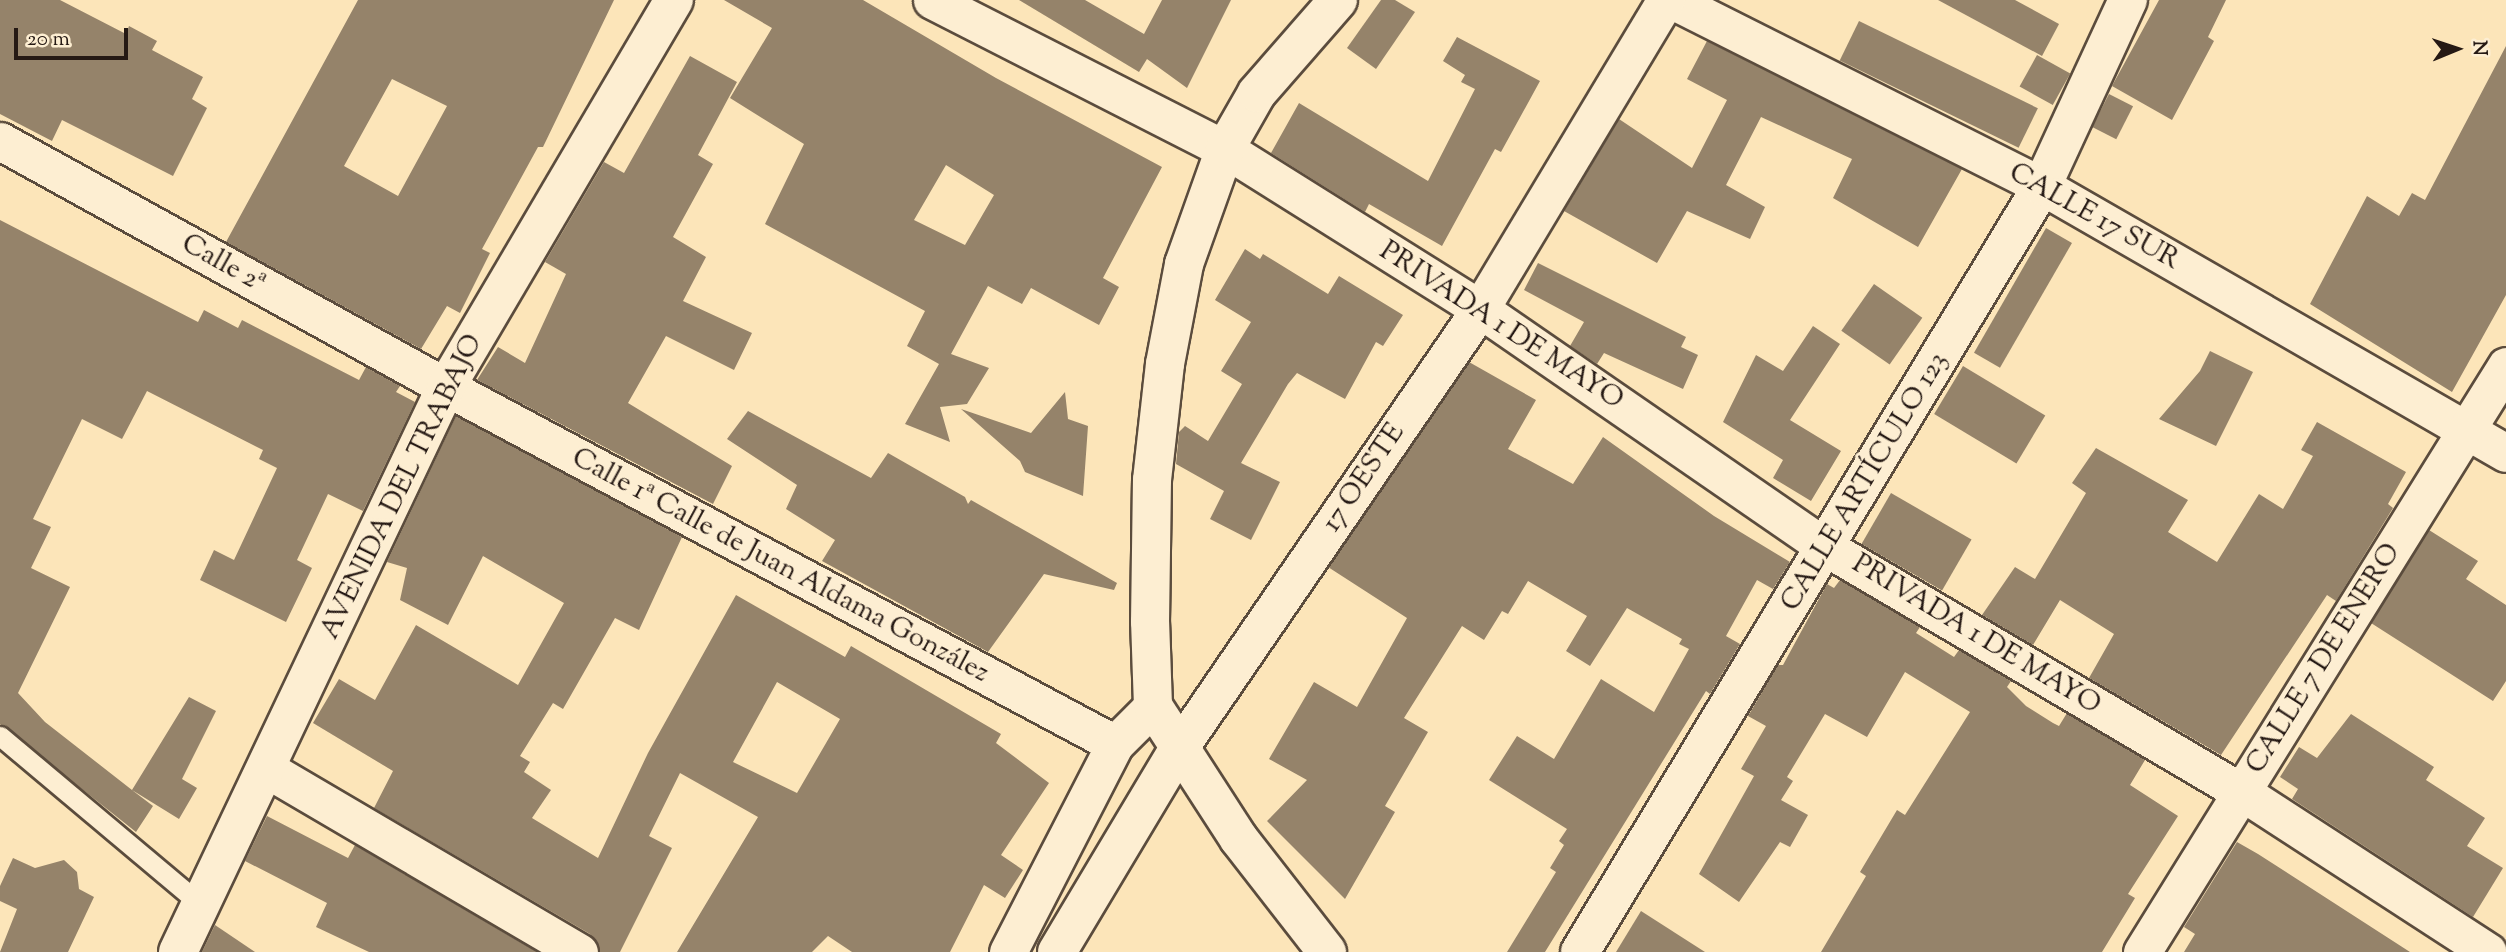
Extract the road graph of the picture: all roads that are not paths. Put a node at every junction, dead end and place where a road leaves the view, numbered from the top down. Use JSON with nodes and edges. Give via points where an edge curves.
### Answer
{"nodes":[{"id":1,"x":674,"y":0,"type":"edge"},
{"id":2,"x":932,"y":0,"type":"edge"},
{"id":3,"x":1338,"y":0,"type":"edge"},
{"id":4,"x":1666,"y":0,"type":"edge"},
{"id":5,"x":1672,"y":0,"type":"edge"},
{"id":6,"x":2128,"y":0,"type":"edge"},
{"id":7,"x":0,"y":141,"type":"edge"},
{"id":8,"x":1224,"y":149,"type":"junction"},
{"id":9,"x":2042,"y":186,"type":"junction"},
{"id":10,"x":1480,"y":309,"type":"junction"},
{"id":11,"x":2506,"y":366,"type":"edge"},
{"id":12,"x":446,"y":387,"type":"junction"},
{"id":13,"x":2465,"y":429,"type":"junction"},
{"id":14,"x":2506,"y":453,"type":"edge"},
{"id":15,"x":1827,"y":548,"type":"junction"},
{"id":16,"x":1153,"y":706,"type":"junction"},
{"id":17,"x":0,"y":736,"type":"edge"},
{"id":18,"x":1115,"y":744,"type":"junction"},
{"id":19,"x":1179,"y":748,"type":"junction"},
{"id":20,"x":265,"y":768,"type":"junction"},
{"id":21,"x":2242,"y":792,"type":"junction"},
{"id":22,"x":200,"y":904,"type":"junction"},
{"id":23,"x":178,"y":952,"type":"edge"},
{"id":24,"x":579,"y":952,"type":"edge"},
{"id":25,"x":1008,"y":952,"type":"edge"},
{"id":26,"x":1057,"y":952,"type":"edge"},
{"id":27,"x":1327,"y":952,"type":"edge"},
{"id":28,"x":1580,"y":952,"type":"edge"},
{"id":29,"x":2142,"y":952,"type":"edge"},
{"id":30,"x":2488,"y":952,"type":"edge"}],
"edges":[{"from":1,"to":12,"type":"street","name":"AVENIDA DEL TRABAJO"},
{"from":2,"to":8,"type":"street","name":"PRIVADA 1 DE MAYO"},
{"from":3,"to":8,"type":"street","via":[[1256,93]]},
{"from":4,"to":10,"type":"street","name":"17 OESTE"},
{"from":5,"to":9,"type":"street","name":"CALLE 17 SUR"},
{"from":6,"to":9,"type":"street","name":"CALLE ARTÍCULO 123"},
{"from":7,"to":12,"type":"street","name":"Calle 2ª"},
{"from":8,"to":10,"type":"street","name":"PRIVADA 1 DE MAYO"},
{"from":8,"to":16,"type":"street","via":[[1184,264],[1165,364],[1152,480]]},
{"from":9,"to":13,"type":"street","name":"CALLE 17 SUR"},
{"from":9,"to":15,"type":"street","name":"CALLE ARTÍCULO 123"},
{"from":10,"to":15,"type":"street","name":"PRIVADA 1 DE MAYO"},
{"from":10,"to":19,"type":"street","name":"17 OESTE"},
{"from":11,"to":13,"type":"street","name":"CALLE 7 DE ENERO"},
{"from":12,"to":18,"type":"street","name":"Calle 1ª Calle de Juan Aldama González"},
{"from":12,"to":20,"type":"street","name":"AVENIDA DEL TRABAJO"},
{"from":13,"to":14,"type":"street","name":"CALLE 17 SUR"},
{"from":13,"to":21,"type":"street","name":"CALLE 7 DE ENERO"},
{"from":15,"to":21,"type":"street","name":"PRIVADA 1 DE MAYO"},
{"from":15,"to":28,"type":"street","name":"CALLE ARTÍCULO 123"},
{"from":16,"to":18,"type":"street"},
{"from":16,"to":19,"type":"street"},
{"from":17,"to":22,"type":"lane"},
{"from":18,"to":25,"type":"street"},
{"from":19,"to":26,"type":"street","name":"17 OESTE"},
{"from":19,"to":27,"type":"street","via":[[1239,839]]},
{"from":20,"to":22,"type":"street","name":"AVENIDA DEL TRABAJO"},
{"from":20,"to":24,"type":"street"},
{"from":21,"to":29,"type":"street","name":"CALLE 7 DE ENERO"},
{"from":21,"to":30,"type":"street","name":"PRIVADA 1 DE MAYO"},
{"from":22,"to":23,"type":"street","name":"AVENIDA DEL TRABAJO"}]}
